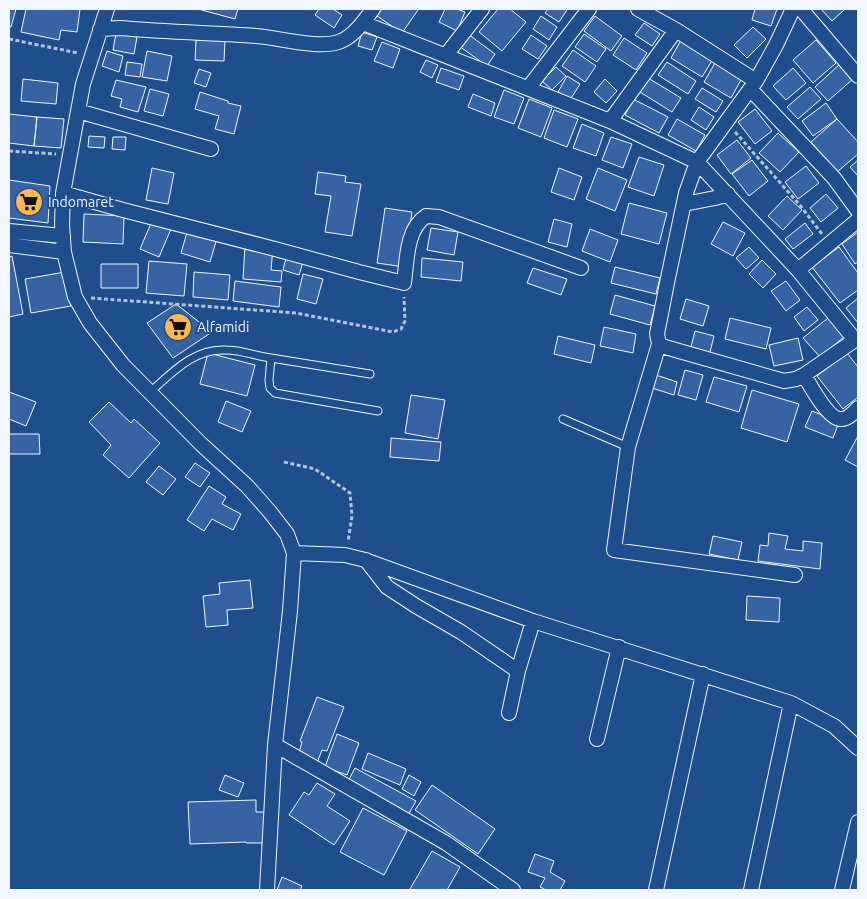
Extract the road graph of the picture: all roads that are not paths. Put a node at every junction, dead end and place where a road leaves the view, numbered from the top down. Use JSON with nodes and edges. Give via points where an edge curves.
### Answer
{"nodes":[{"id":1,"x":107,"y":9,"type":"edge"},
{"id":2,"x":373,"y":9,"type":"edge"},
{"id":3,"x":482,"y":9,"type":"edge"},
{"id":4,"x":589,"y":9,"type":"edge"},
{"id":5,"x":638,"y":9,"type":"edge"},
{"id":6,"x":792,"y":9,"type":"edge"},
{"id":7,"x":801,"y":9,"type":"edge"},
{"id":8,"x":363,"y":23,"type":"junction"},
{"id":9,"x":100,"y":30,"type":"junction"},
{"id":10,"x":676,"y":30,"type":"junction"},
{"id":11,"x":446,"y":55,"type":"junction"},
{"id":12,"x":858,"y":76,"type":"edge"},
{"id":13,"x":754,"y":86,"type":"junction"},
{"id":14,"x":529,"y":87,"type":"junction"},
{"id":15,"x":78,"y":111,"type":"junction"},
{"id":16,"x":610,"y":121,"type":"junction"},
{"id":17,"x":211,"y":149,"type":"dead end"},
{"id":18,"x":697,"y":162,"type":"junction"},
{"id":19,"x":63,"y":193,"type":"junction"},
{"id":20,"x":728,"y":194,"type":"junction"},
{"id":21,"x":684,"y":204,"type":"junction"},
{"id":22,"x":858,"y":211,"type":"edge"},
{"id":23,"x":858,"y":220,"type":"edge"},
{"id":24,"x":9,"y":231,"type":"edge"},
{"id":25,"x":64,"y":236,"type":"junction"},
{"id":26,"x":9,"y":245,"type":"edge"},
{"id":27,"x":64,"y":252,"type":"junction"},
{"id":28,"x":581,"y":268,"type":"dead end"},
{"id":29,"x":798,"y":270,"type":"junction"},
{"id":30,"x":857,"y":339,"type":"edge"},
{"id":31,"x":660,"y":344,"type":"junction"},
{"id":32,"x":271,"y":358,"type":"junction"},
{"id":33,"x":370,"y":374,"type":"dead end"},
{"id":34,"x":804,"y":374,"type":"junction"},
{"id":35,"x":150,"y":392,"type":"junction"},
{"id":36,"x":858,"y":408,"type":"edge"},
{"id":37,"x":378,"y":411,"type":"dead end"},
{"id":38,"x":563,"y":419,"type":"dead end"},
{"id":39,"x":628,"y":447,"type":"junction"},
{"id":40,"x":294,"y":554,"type":"junction"},
{"id":41,"x":365,"y":560,"type":"junction"},
{"id":42,"x":796,"y":575,"type":"dead end"},
{"id":43,"x":533,"y":621,"type":"junction"},
{"id":44,"x":619,"y":647,"type":"junction"},
{"id":45,"x":518,"y":671,"type":"junction"},
{"id":46,"x":703,"y":674,"type":"junction"},
{"id":47,"x":791,"y":703,"type":"junction"},
{"id":48,"x":509,"y":714,"type":"dead end"},
{"id":49,"x":597,"y":739,"type":"dead end"},
{"id":50,"x":275,"y":745,"type":"junction"},
{"id":51,"x":858,"y":748,"type":"edge"},
{"id":52,"x":858,"y":822,"type":"edge"},
{"id":53,"x":267,"y":890,"type":"edge"},
{"id":54,"x":514,"y":890,"type":"edge"},
{"id":55,"x":656,"y":890,"type":"edge"},
{"id":56,"x":751,"y":890,"type":"edge"},
{"id":57,"x":842,"y":890,"type":"edge"}],
"edges":[{"from":1,"to":9,"type":"street"},
{"from":2,"to":8,"type":"street"},
{"from":3,"to":11,"type":"street"},
{"from":4,"to":14,"type":"street"},
{"from":5,"to":10,"type":"street"},
{"from":6,"to":13,"type":"street"},
{"from":7,"to":12,"type":"street"},
{"from":8,"to":9,"type":"street","via":[[341,41],[326,45],[260,37],[120,28]]},
{"from":8,"to":11,"type":"street"},
{"from":9,"to":15,"type":"street"},
{"from":10,"to":13,"type":"street"},
{"from":10,"to":16,"type":"street"},
{"from":11,"to":14,"type":"street"},
{"from":13,"to":18,"type":"street"},
{"from":13,"to":22,"type":"street","via":[[834,178]]},
{"from":14,"to":16,"type":"street"},
{"from":15,"to":17,"type":"street"},
{"from":15,"to":19,"type":"street"},
{"from":16,"to":18,"type":"street"},
{"from":18,"to":20,"type":"street"},
{"from":18,"to":21,"type":"street"},
{"from":19,"to":25,"type":"street"},
{"from":19,"to":28,"type":"street","via":[[404,283],[412,236],[415,227],[426,216],[439,217]]},
{"from":20,"to":21,"type":"street"},
{"from":20,"to":29,"type":"street"},
{"from":21,"to":31,"type":"street","via":[[657,334]]},
{"from":23,"to":29,"type":"street"},
{"from":24,"to":25,"type":"street"},
{"from":25,"to":27,"type":"street"},
{"from":26,"to":27,"type":"street"},
{"from":27,"to":35,"type":"street","via":[[76,297],[90,323],[123,365]]},
{"from":29,"to":30,"type":"street"},
{"from":30,"to":34,"type":"street"},
{"from":31,"to":34,"type":"street","via":[[784,381]]},
{"from":31,"to":39,"type":"street"},
{"from":32,"to":33,"type":"lane"},
{"from":32,"to":35,"type":"lane","via":[[226,350],[208,351],[183,363]]},
{"from":32,"to":37,"type":"lane","via":[[269,380],[275,393]]},
{"from":34,"to":36,"type":"street","via":[[815,394],[837,418],[847,418]]},
{"from":35,"to":40,"type":"street","via":[[247,486],[287,534]]},
{"from":38,"to":39,"type":"lane"},
{"from":39,"to":42,"type":"street","via":[[614,550]]},
{"from":40,"to":41,"type":"street","via":[[345,555]]},
{"from":40,"to":50,"type":"street"},
{"from":41,"to":43,"type":"street"},
{"from":41,"to":45,"type":"street","via":[[387,587]]},
{"from":43,"to":44,"type":"street"},
{"from":43,"to":45,"type":"street"},
{"from":44,"to":46,"type":"street"},
{"from":44,"to":49,"type":"street"},
{"from":45,"to":48,"type":"street"},
{"from":46,"to":47,"type":"street"},
{"from":46,"to":55,"type":"street"},
{"from":47,"to":51,"type":"street","via":[[834,726]]},
{"from":47,"to":56,"type":"street"},
{"from":50,"to":53,"type":"street"},
{"from":50,"to":54,"type":"street","via":[[446,843]]},
{"from":52,"to":57,"type":"street"}]}
